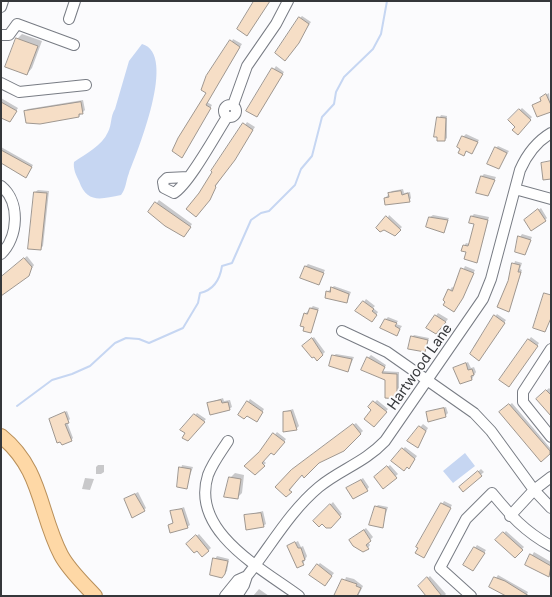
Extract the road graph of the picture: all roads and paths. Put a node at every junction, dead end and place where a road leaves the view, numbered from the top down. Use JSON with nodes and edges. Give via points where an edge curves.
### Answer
{"nodes":[{"id":1,"x":3,"y":1,"type":"edge"},
{"id":2,"x":75,"y":1,"type":"edge"},
{"id":3,"x":288,"y":1,"type":"edge"},
{"id":4,"x":1,"y":7,"type":"edge"},
{"id":5,"x":69,"y":19,"type":"dead end"},
{"id":6,"x":1,"y":35,"type":"edge"},
{"id":7,"x":74,"y":45,"type":"dead end"},
{"id":8,"x":1,"y":83,"type":"edge"},
{"id":9,"x":86,"y":84,"type":"dead end"},
{"id":10,"x":551,"y":133,"type":"edge"},
{"id":11,"x":188,"y":177,"type":"dead end"},
{"id":12,"x":1,"y":186,"type":"edge"},
{"id":13,"x":515,"y":189,"type":"junction"},
{"id":14,"x":551,"y":199,"type":"edge"},
{"id":15,"x":1,"y":254,"type":"edge"},
{"id":16,"x":342,"y":331,"type":"dead end"},
{"id":17,"x":551,"y":349,"type":"edge"},
{"id":18,"x":428,"y":380,"type":"junction"},
{"id":19,"x":1,"y":436,"type":"edge"},
{"id":20,"x":551,"y":437,"type":"edge"},
{"id":21,"x":228,"y":441,"type":"dead end"},
{"id":22,"x":551,"y":477,"type":"edge"},
{"id":23,"x":534,"y":490,"type":"junction"},
{"id":24,"x":551,"y":508,"type":"edge"},
{"id":25,"x":510,"y":516,"type":"junction"},
{"id":26,"x":551,"y":546,"type":"edge"},
{"id":27,"x":256,"y":564,"type":"junction"},
{"id":28,"x":247,"y":576,"type":"junction"},
{"id":29,"x":95,"y":596,"type":"edge"},
{"id":30,"x":225,"y":596,"type":"edge"},
{"id":31,"x":237,"y":596,"type":"edge"},
{"id":32,"x":299,"y":596,"type":"edge"},
{"id":33,"x":471,"y":596,"type":"edge"}],
"edges":[{"from":1,"to":4,"type":"street"},
{"from":2,"to":5,"type":"street"},
{"from":3,"to":11,"type":"street","via":[[247,66],[233,105],[224,108],[227,117]]},
{"from":6,"to":7,"type":"street","via":[[9,35],[17,24]]},
{"from":8,"to":9,"type":"street","via":[[19,92]]},
{"from":10,"to":13,"type":"street","name":"Hartwood Lane","via":[[527,155]]},
{"from":12,"to":15,"type":"street","via":[[14,210],[15,229]]},
{"from":13,"to":14,"type":"street"},
{"from":13,"to":18,"type":"street","name":"Hartwood Lane","via":[[483,299]]},
{"from":16,"to":18,"type":"street","via":[[387,352]]},
{"from":17,"to":20,"type":"street","via":[[523,392],[523,402]]},
{"from":18,"to":23,"type":"street","via":[[483,422]]},
{"from":18,"to":27,"type":"street","name":"Hartwood Lane","via":[[380,446],[314,492]]},
{"from":19,"to":29,"type":"main road","via":[[23,459],[34,477],[62,556]]},
{"from":21,"to":27,"type":"street","via":[[208,476],[207,508],[212,523],[224,538]]},
{"from":22,"to":23,"type":"street"},
{"from":23,"to":24,"type":"street"},
{"from":23,"to":25,"type":"street"},
{"from":25,"to":26,"type":"street","via":[[528,533]]},
{"from":25,"to":33,"type":"street","via":[[492,493],[466,519],[440,568]]},
{"from":27,"to":28,"type":"street","name":"Hartwood Lane"},
{"from":27,"to":32,"type":"street"},
{"from":28,"to":30,"type":"street","name":"Hartwood Lane","via":[[238,580]]},
{"from":28,"to":31,"type":"street","name":"Hartwood Lane"}]}
